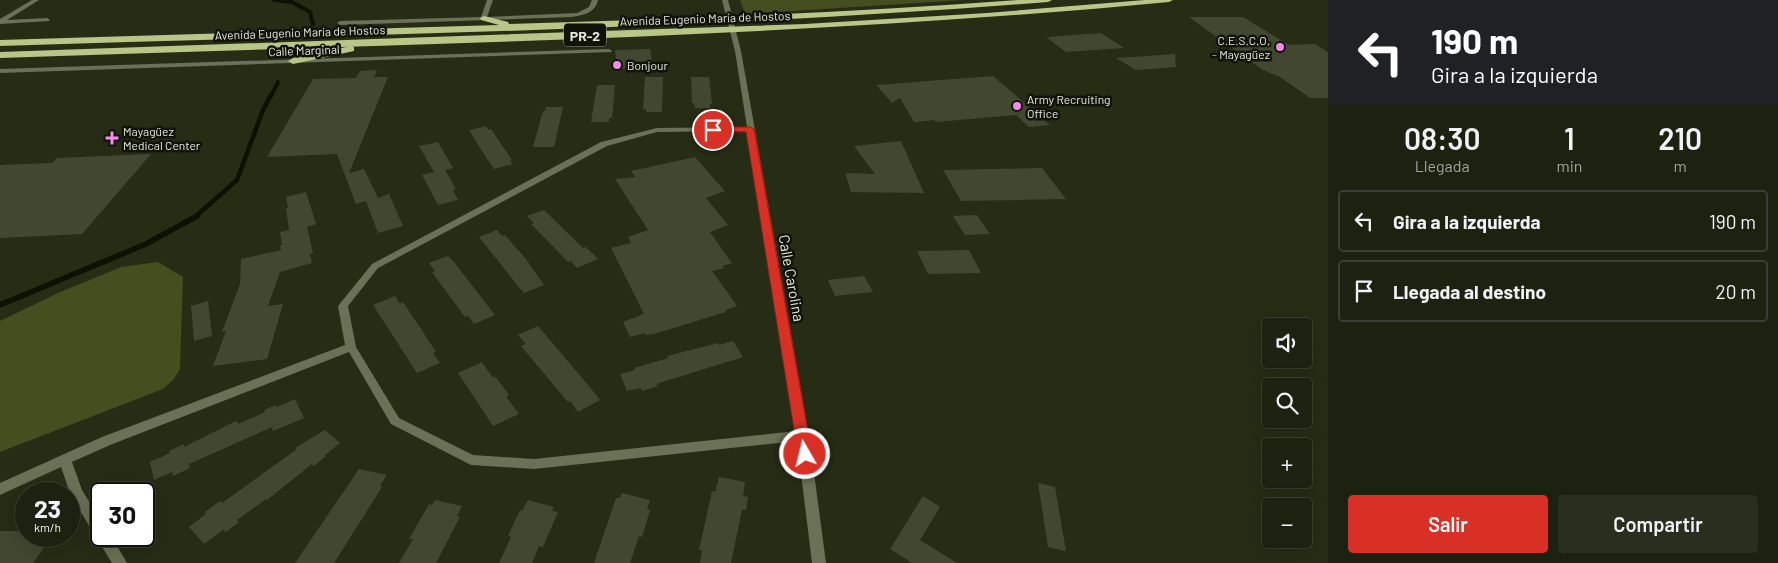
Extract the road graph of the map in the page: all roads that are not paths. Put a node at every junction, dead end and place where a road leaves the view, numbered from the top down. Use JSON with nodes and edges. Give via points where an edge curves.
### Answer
{"nodes":[{"id":1,"x":36,"y":0,"type":"edge"},
{"id":2,"x":490,"y":0,"type":"edge"},
{"id":3,"x":595,"y":0,"type":"edge"},
{"id":4,"x":726,"y":0,"type":"edge"},
{"id":5,"x":1048,"y":0,"type":"edge"},
{"id":6,"x":1169,"y":0,"type":"edge"},
{"id":7,"x":484,"y":18,"type":"junction"},
{"id":8,"x":47,"y":20,"type":"dead end"},
{"id":9,"x":730,"y":20,"type":"junction"},
{"id":10,"x":0,"y":21,"type":"edge"},
{"id":11,"x":379,"y":22,"type":"junction"},
{"id":12,"x":340,"y":23,"type":"dead end"},
{"id":13,"x":528,"y":28,"type":"junction"},
{"id":14,"x":732,"y":31,"type":"junction"},
{"id":15,"x":337,"y":33,"type":"junction"},
{"id":16,"x":389,"y":41,"type":"junction"},
{"id":17,"x":0,"y":43,"type":"edge"},
{"id":18,"x":609,"y":51,"type":"dead end"},
{"id":19,"x":0,"y":55,"type":"edge"},
{"id":20,"x":293,"y":61,"type":"junction"},
{"id":21,"x":0,"y":71,"type":"edge"},
{"id":22,"x":750,"y":129,"type":"junction"},
{"id":23,"x":352,"y":348,"type":"junction"},
{"id":24,"x":803,"y":435,"type":"junction"},
{"id":25,"x":64,"y":459,"type":"junction"},
{"id":26,"x":0,"y":489,"type":"edge"},
{"id":27,"x":90,"y":515,"type":"edge"},
{"id":28,"x":111,"y":547,"type":"edge"},
{"id":29,"x":120,"y":563,"type":"edge"},
{"id":30,"x":819,"y":563,"type":"edge"}],
"edges":[{"from":1,"to":10,"type":"street"},
{"from":2,"to":7,"type":"street"},
{"from":3,"to":7,"type":"street","name":"Calle Marginal","via":[[590,10],[578,14]]},
{"from":4,"to":9,"type":"street","name":"Calle Carolina"},
{"from":5,"to":9,"type":"highway","name":"Avenida Eugenio María de Hostos","number":"PR-2"},
{"from":6,"to":14,"type":"highway","name":"Avenida Eugenio María de Hostos","number":"PR-2","via":[[1021,15]]},
{"from":7,"to":11,"type":"street","name":"Calle Marginal"},
{"from":7,"to":13,"type":"highway"},
{"from":8,"to":10,"type":"street"},
{"from":9,"to":13,"type":"highway","name":"Avenida Eugenio María de Hostos","number":"PR-2"},
{"from":9,"to":14,"type":"street","name":"Calle Carolina"},
{"from":11,"to":12,"type":"street","name":"Calle Marginal"},
{"from":11,"to":15,"type":"highway"},
{"from":13,"to":15,"type":"highway","name":"Avenida Eugenio María de Hostos","number":"PR-2"},
{"from":14,"to":16,"type":"highway","name":"Avenida Eugenio María de Hostos","number":"PR-2"},
{"from":14,"to":22,"type":"street","name":"Calle Carolina"},
{"from":15,"to":17,"type":"highway","name":"Avenida Eugenio María de Hostos","number":"PR-2"},
{"from":16,"to":19,"type":"highway","name":"Avenida Eugenio María de Hostos","number":"PR-2"},
{"from":16,"to":20,"type":"highway"},
{"from":18,"to":20,"type":"street","name":"Calle Marginal"},
{"from":20,"to":21,"type":"street","name":"Calle Marginal"},
{"from":22,"to":23,"type":"street","via":[[657,130],[604,144],[375,266],[343,306]]},
{"from":22,"to":24,"type":"street","name":"Calle Carolina"},
{"from":23,"to":24,"type":"street","via":[[396,421],[471,460],[534,464]]},
{"from":23,"to":25,"type":"street"},
{"from":24,"to":30,"type":"street","name":"Calle Carolina"},
{"from":25,"to":26,"type":"street"},
{"from":25,"to":27,"type":"street","via":[[76,492]]},
{"from":28,"to":29,"type":"street"}]}
